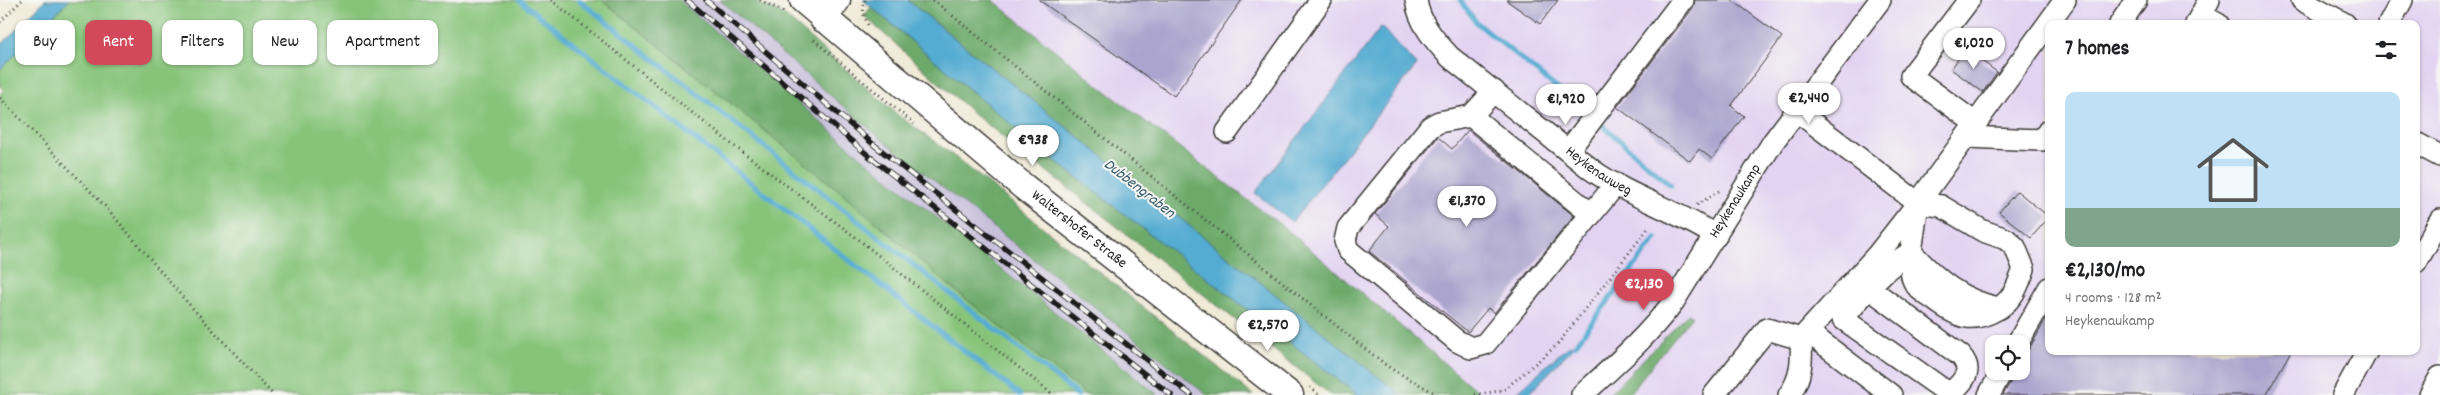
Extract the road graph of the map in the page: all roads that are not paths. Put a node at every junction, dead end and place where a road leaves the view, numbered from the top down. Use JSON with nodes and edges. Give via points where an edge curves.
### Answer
{"nodes":[{"id":1,"x":1320,"y":0,"type":"edge"},
{"id":2,"x":1416,"y":0,"type":"edge"},
{"id":3,"x":1683,"y":0,"type":"edge"},
{"id":4,"x":1880,"y":0,"type":"edge"},
{"id":5,"x":1969,"y":0,"type":"edge"},
{"id":6,"x":2065,"y":0,"type":"edge"},
{"id":7,"x":2136,"y":0,"type":"edge"},
{"id":8,"x":2302,"y":0,"type":"edge"},
{"id":9,"x":2402,"y":0,"type":"edge"},
{"id":10,"x":796,"y":5,"type":"edge"},
{"id":11,"x":830,"y":10,"type":"edge"},
{"id":12,"x":2051,"y":20,"type":"edge"},
{"id":13,"x":2123,"y":20,"type":"edge"},
{"id":14,"x":2338,"y":20,"type":"edge"},
{"id":15,"x":2391,"y":20,"type":"edge"},
{"id":16,"x":2045,"y":28,"type":"edge"},
{"id":17,"x":1494,"y":91,"type":"junction"},
{"id":18,"x":1797,"y":111,"type":"junction"},
{"id":19,"x":1471,"y":116,"type":"junction"},
{"id":20,"x":1971,"y":130,"type":"junction"},
{"id":21,"x":1227,"y":132,"type":"dead end"},
{"id":22,"x":2045,"y":136,"type":"edge"},
{"id":23,"x":2420,"y":145,"type":"edge"},
{"id":24,"x":1568,"y":151,"type":"junction"},
{"id":25,"x":2440,"y":156,"type":"edge"},
{"id":26,"x":1616,"y":184,"type":"junction"},
{"id":27,"x":1918,"y":203,"type":"junction"},
{"id":28,"x":1591,"y":214,"type":"junction"},
{"id":29,"x":2440,"y":220,"type":"edge"},
{"id":30,"x":1716,"y":236,"type":"junction"},
{"id":31,"x":1911,"y":252,"type":"junction"},
{"id":32,"x":2420,"y":256,"type":"edge"},
{"id":33,"x":1869,"y":288,"type":"junction"},
{"id":34,"x":2045,"y":295,"type":"edge"},
{"id":35,"x":1804,"y":335,"type":"junction"},
{"id":36,"x":2022,"y":335,"type":"edge"},
{"id":37,"x":2365,"y":355,"type":"edge"},
{"id":38,"x":2440,"y":378,"type":"edge"},
{"id":39,"x":1997,"y":380,"type":"edge"},
{"id":40,"x":1290,"y":395,"type":"edge"},
{"id":41,"x":1582,"y":395,"type":"edge"},
{"id":42,"x":1714,"y":395,"type":"edge"},
{"id":43,"x":1789,"y":395,"type":"edge"},
{"id":44,"x":1891,"y":395,"type":"edge"},
{"id":45,"x":1989,"y":395,"type":"edge"},
{"id":46,"x":2343,"y":395,"type":"edge"},
{"id":47,"x":2430,"y":395,"type":"edge"}],
"edges":[{"from":1,"to":21,"type":"street"},
{"from":2,"to":17,"type":"street","name":"Heykenauweg","via":[[1434,40]]},
{"from":3,"to":24,"type":"street"},
{"from":4,"to":18,"type":"street","name":"Heykenaukamp"},
{"from":5,"to":20,"type":"street","via":[[1911,76]]},
{"from":6,"to":12,"type":"street"},
{"from":7,"to":13,"type":"street"},
{"from":8,"to":14,"type":"street"},
{"from":9,"to":15,"type":"street"},
{"from":10,"to":11,"type":"main road","name":"Waltershofer Straße"},
{"from":11,"to":40,"type":"main road","name":"Waltershofer Straße","via":[[1024,187]]},
{"from":16,"to":20,"type":"street"},
{"from":17,"to":19,"type":"street"},
{"from":17,"to":24,"type":"street","name":"Heykenauweg"},
{"from":18,"to":27,"type":"street"},
{"from":18,"to":30,"type":"street","name":"Heykenaukamp","via":[[1752,173]]},
{"from":19,"to":28,"type":"street"},
{"from":19,"to":28,"type":"street","via":[[1430,127],[1348,228],[1345,241],[1348,250],[1457,341],[1471,348],[1486,344]]},
{"from":20,"to":22,"type":"street","via":[[2042,140]]},
{"from":20,"to":27,"type":"street"},
{"from":23,"to":25,"type":"street"},
{"from":24,"to":26,"type":"street","name":"Heykenauweg"},
{"from":26,"to":28,"type":"street"},
{"from":26,"to":30,"type":"street","name":"Heykenauweg"},
{"from":27,"to":31,"type":"street"},
{"from":27,"to":31,"type":"street","via":[[1941,206],[1983,231],[2006,238],[2015,247],[2024,269],[2013,295],[1999,308],[1977,304],[1962,296],[1929,271]]},
{"from":27,"to":35,"type":"street","via":[[1878,254]]},
{"from":29,"to":32,"type":"street"},
{"from":30,"to":41,"type":"street","name":"Heykenaukamp","via":[[1659,321]]},
{"from":31,"to":33,"type":"street","via":[[1892,263]]},
{"from":33,"to":33,"type":"street","via":[[1844,319],[1944,390],[1953,391],[1961,384],[1968,372],[1968,364],[1962,356]]},
{"from":34,"to":36,"type":"street"},
{"from":35,"to":42,"type":"street","via":[[1767,329]]},
{"from":35,"to":43,"type":"street","via":[[1798,380]]},
{"from":35,"to":44,"type":"street"},
{"from":37,"to":46,"type":"street"},
{"from":38,"to":47,"type":"street"},
{"from":39,"to":45,"type":"street"}]}
